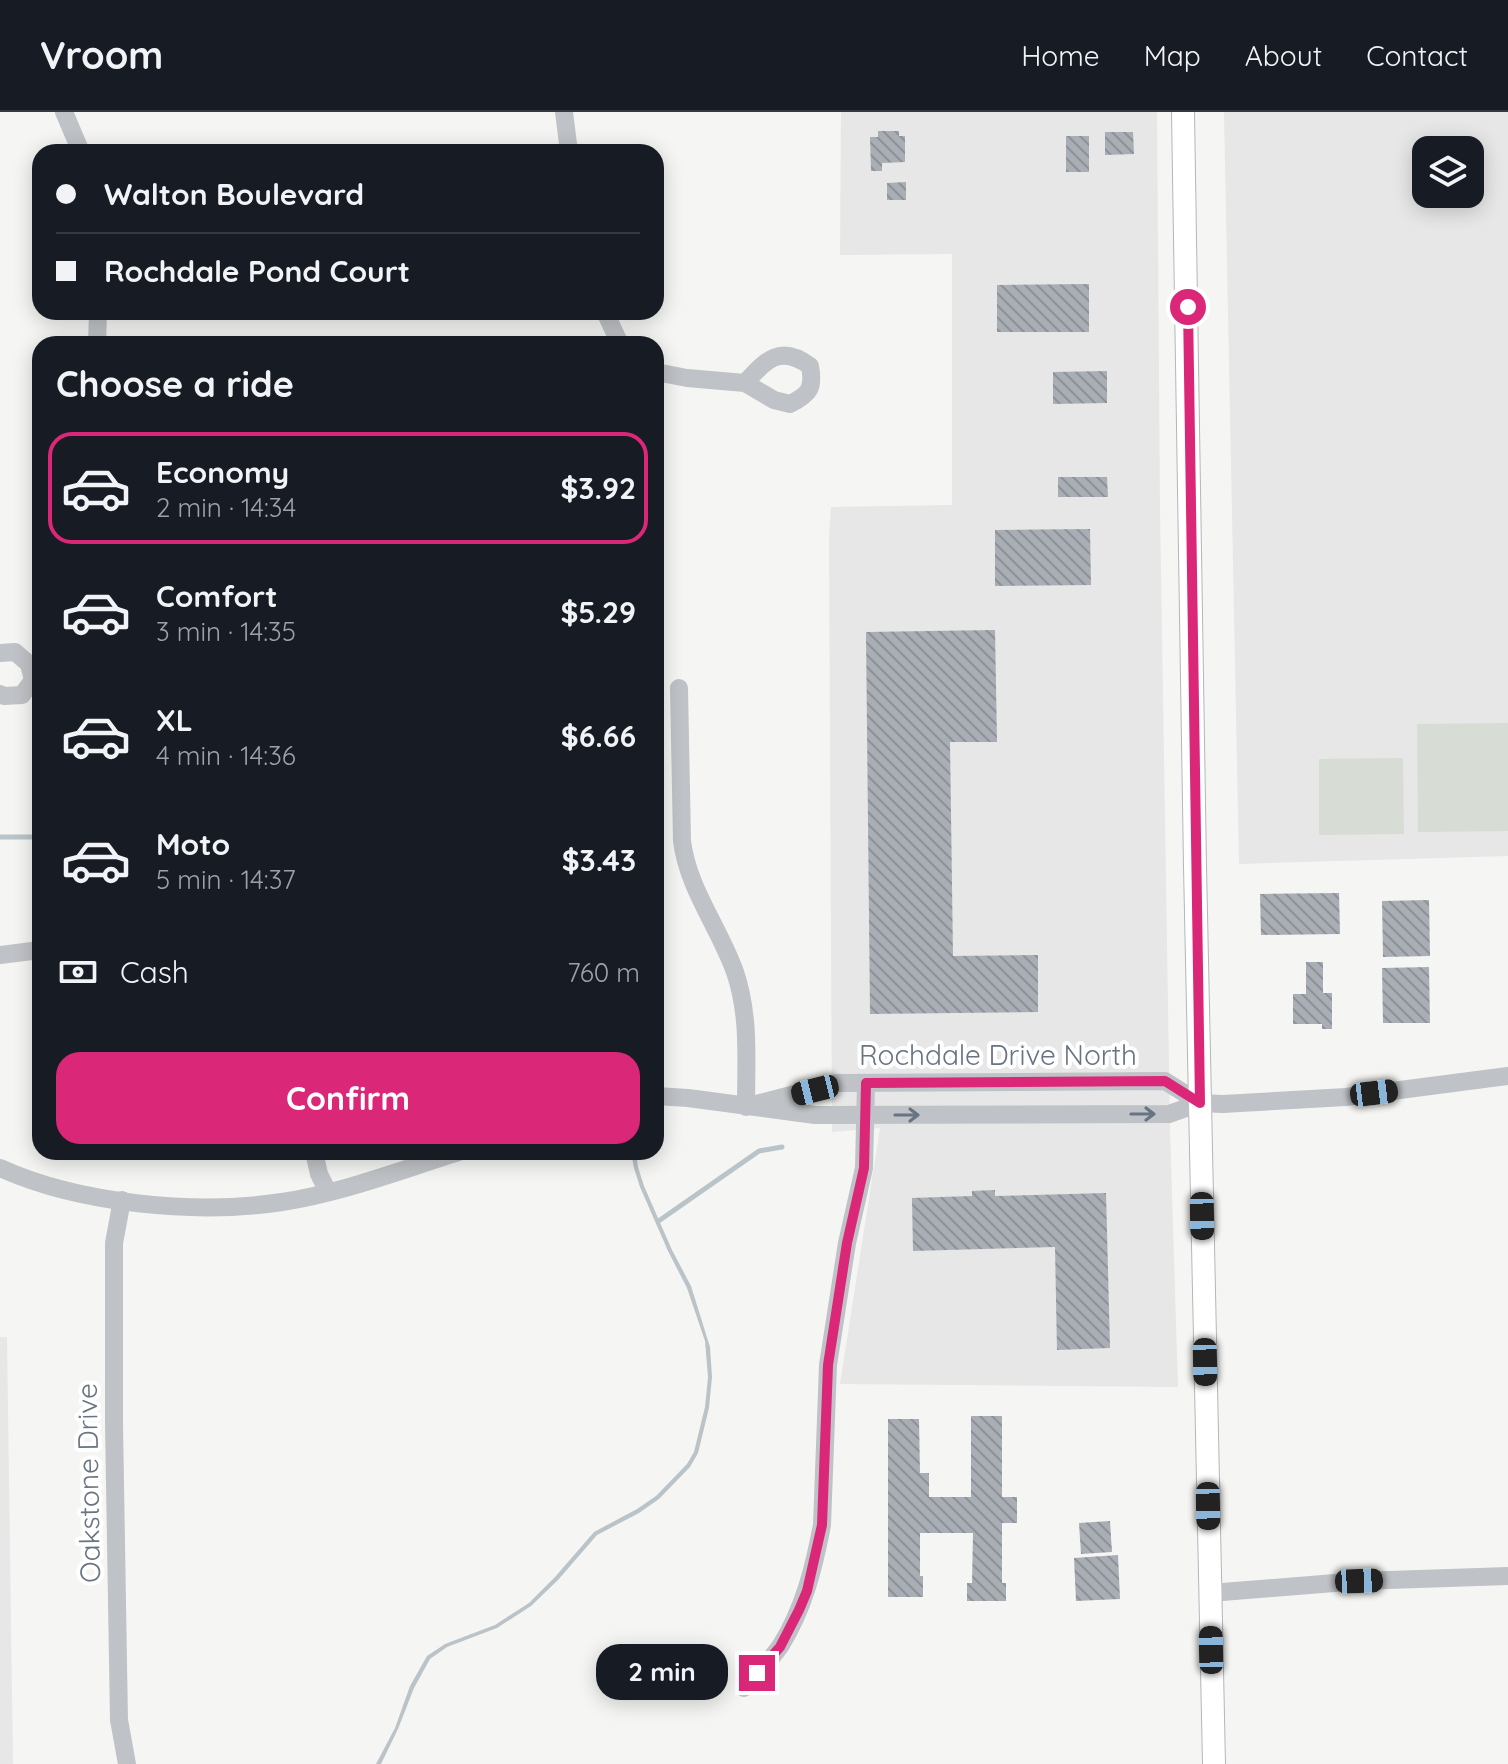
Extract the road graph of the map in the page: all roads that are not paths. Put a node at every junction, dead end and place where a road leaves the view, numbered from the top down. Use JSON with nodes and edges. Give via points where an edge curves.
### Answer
{"nodes":[{"id":1,"x":64,"y":112,"type":"edge"},
{"id":2,"x":564,"y":112,"type":"edge"},
{"id":3,"x":1183,"y":112,"type":"edge"},
{"id":4,"x":78,"y":144,"type":"edge"},
{"id":5,"x":568,"y":144,"type":"edge"},
{"id":6,"x":664,"y":374,"type":"edge"},
{"id":7,"x":745,"y":383,"type":"dead end"},
{"id":8,"x":0,"y":653,"type":"edge"},
{"id":9,"x":32,"y":676,"type":"edge"},
{"id":10,"x":32,"y":681,"type":"edge"},
{"id":11,"x":679,"y":688,"type":"dead end"},
{"id":12,"x":0,"y":694,"type":"edge"},
{"id":13,"x":32,"y":951,"type":"edge"},
{"id":14,"x":0,"y":955,"type":"edge"},
{"id":15,"x":1508,"y":1076,"type":"edge"},
{"id":16,"x":866,"y":1083,"type":"junction"},
{"id":17,"x":664,"y":1096,"type":"edge"},
{"id":18,"x":1200,"y":1103,"type":"junction"},
{"id":19,"x":746,"y":1107,"type":"junction"},
{"id":20,"x":866,"y":1115,"type":"junction"},
{"id":21,"x":316,"y":1160,"type":"edge"},
{"id":22,"x":433,"y":1160,"type":"edge"},
{"id":23,"x":0,"y":1168,"type":"edge"},
{"id":24,"x":328,"y":1192,"type":"junction"},
{"id":25,"x":122,"y":1200,"type":"junction"},
{"id":26,"x":1508,"y":1576,"type":"edge"},
{"id":27,"x":1210,"y":1593,"type":"junction"},
{"id":28,"x":744,"y":1688,"type":"dead end"},
{"id":29,"x":127,"y":1764,"type":"edge"},
{"id":30,"x":1214,"y":1764,"type":"edge"}],
"edges":[{"from":1,"to":4,"type":"street"},
{"from":2,"to":5,"type":"street"},
{"from":3,"to":18,"type":"main road"},
{"from":6,"to":7,"type":"street"},
{"from":8,"to":9,"type":"street","via":[[15,652],[29,664]]},
{"from":10,"to":12,"type":"street","via":[[22,695]]},
{"from":11,"to":19,"type":"street","via":[[684,859],[745,1005]]},
{"from":13,"to":14,"type":"street"},
{"from":15,"to":18,"type":"street","via":[[1346,1097]]},
{"from":16,"to":18,"type":"street","name":"Rochdale Drive North","via":[[1165,1081]]},
{"from":16,"to":19,"type":"street","name":"Rochdale Drive North","via":[[837,1083]]},
{"from":16,"to":20,"type":"street"},
{"from":17,"to":19,"type":"street"},
{"from":20,"to":18,"type":"street","one_way":true,"via":[[1169,1114]]},
{"from":18,"to":27,"type":"main road"},
{"from":19,"to":20,"type":"street"},
{"from":20,"to":28,"type":"street","via":[[864,1168],[828,1365],[818,1548],[791,1628]]},
{"from":21,"to":24,"type":"street"},
{"from":22,"to":24,"type":"street"},
{"from":23,"to":25,"type":"street","via":[[73,1192]]},
{"from":24,"to":25,"type":"street","via":[[235,1207]]},
{"from":25,"to":29,"type":"street","name":"Oakstone Drive","via":[[114,1243],[114,1424],[119,1720]]},
{"from":26,"to":27,"type":"street"},
{"from":27,"to":30,"type":"main road"}]}
